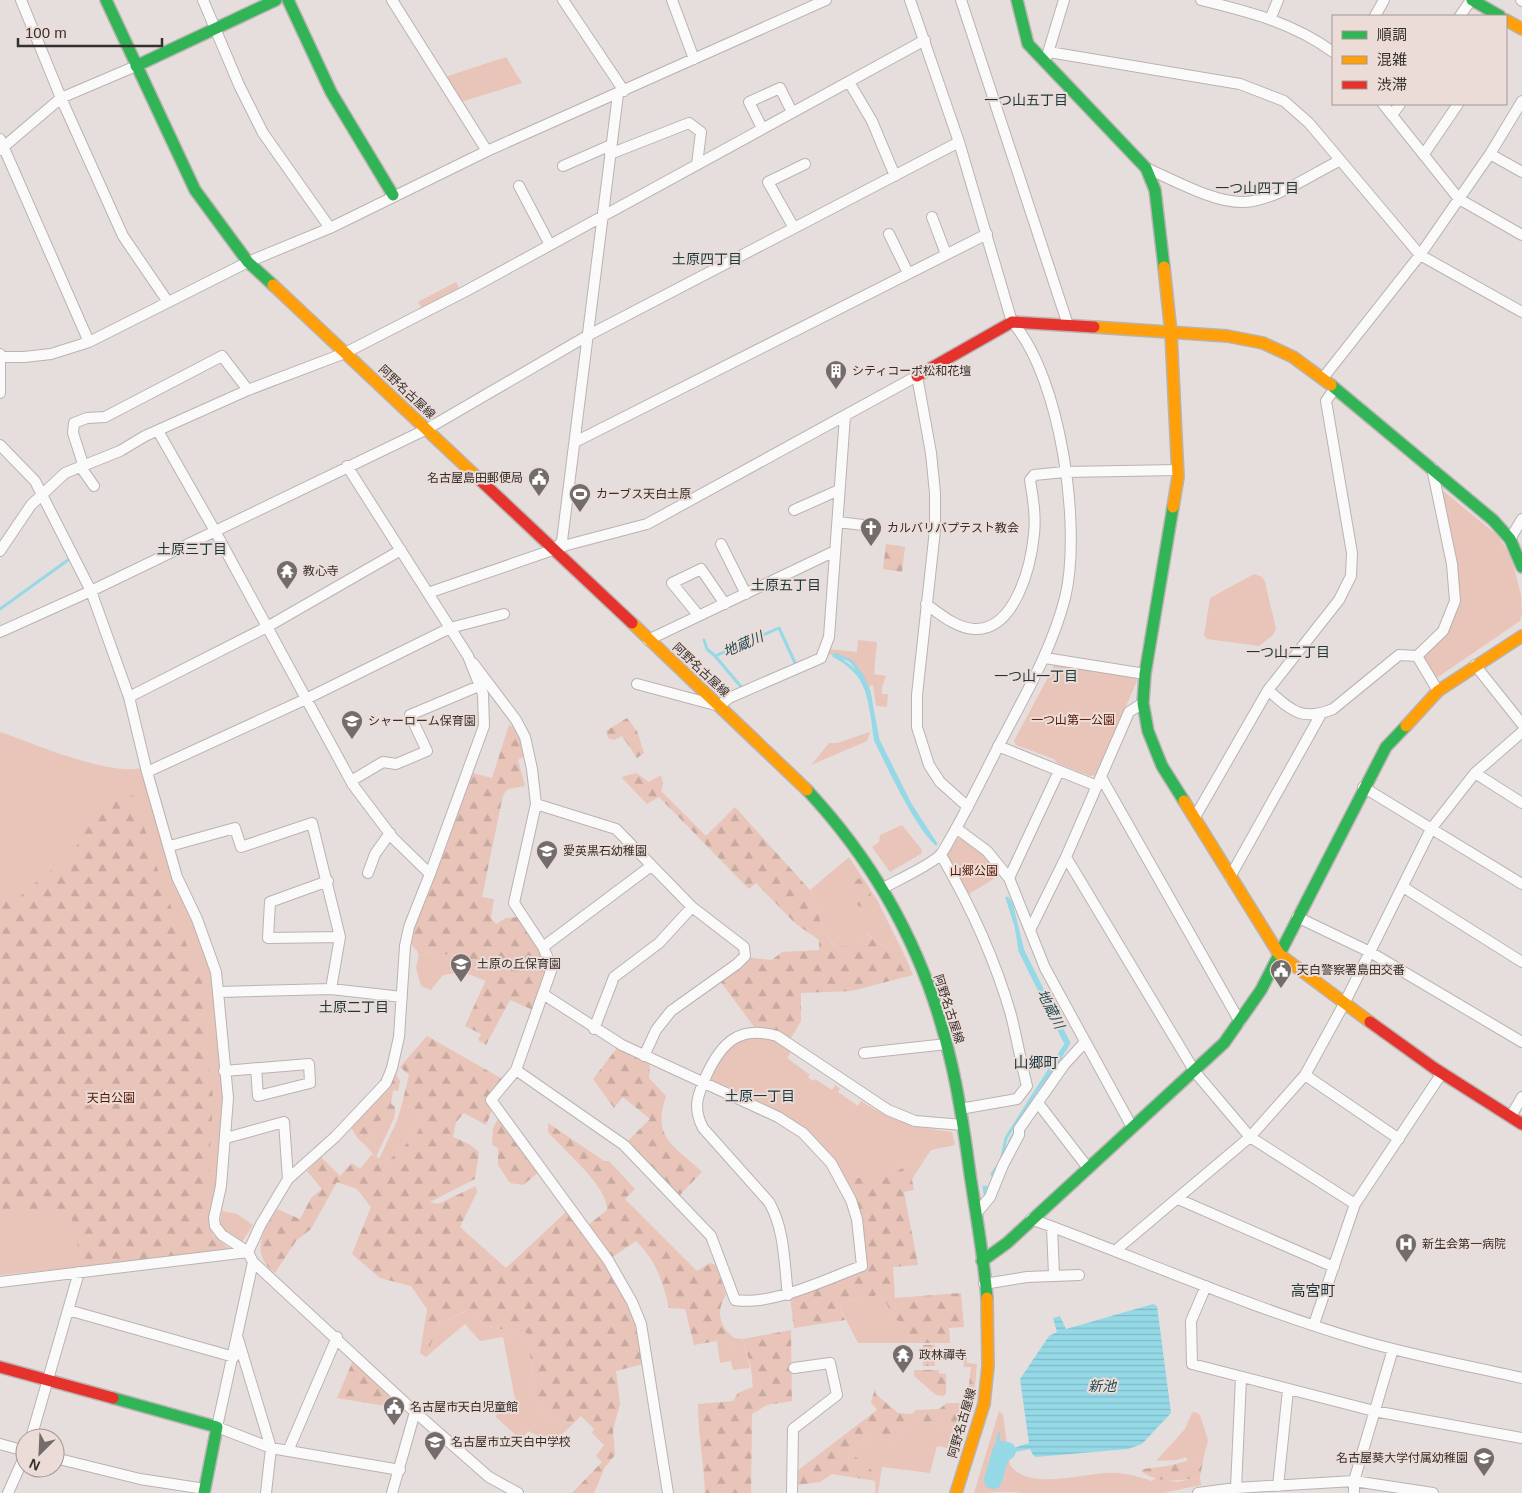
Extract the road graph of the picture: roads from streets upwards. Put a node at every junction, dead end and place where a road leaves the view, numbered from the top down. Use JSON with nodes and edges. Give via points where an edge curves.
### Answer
{"nodes":[{"id":1,"x":21,"y":0,"type":"edge"},
{"id":2,"x":106,"y":0,"type":"edge"},
{"id":3,"x":203,"y":0,"type":"edge"},
{"id":4,"x":276,"y":0,"type":"edge"},
{"id":5,"x":288,"y":0,"type":"edge"},
{"id":6,"x":392,"y":0,"type":"edge"},
{"id":7,"x":672,"y":0,"type":"edge"},
{"id":8,"x":826,"y":0,"type":"edge"},
{"id":9,"x":910,"y":0,"type":"edge"},
{"id":10,"x":961,"y":0,"type":"edge"},
{"id":11,"x":1017,"y":0,"type":"edge"},
{"id":12,"x":1064,"y":0,"type":"edge"},
{"id":13,"x":1201,"y":0,"type":"edge"},
{"id":14,"x":1278,"y":0,"type":"edge"},
{"id":15,"x":1384,"y":0,"type":"edge"},
{"id":16,"x":1472,"y":0,"type":"edge"},
{"id":17,"x":568,"y":1,"type":"edge"},
{"id":18,"x":1376,"y":15,"type":"edge"},
{"id":19,"x":1461,"y":15,"type":"edge"},
{"id":20,"x":1498,"y":15,"type":"edge"},
{"id":21,"x":1271,"y":18,"type":"junction"},
{"id":22,"x":215,"y":28,"type":"junction"},
{"id":23,"x":925,"y":40,"type":"junction"},
{"id":24,"x":1332,"y":51,"type":"edge"},
{"id":25,"x":1049,"y":52,"type":"junction"},
{"id":26,"x":694,"y":59,"type":"junction"},
{"id":27,"x":1044,"y":64,"type":"junction"},
{"id":28,"x":136,"y":66,"type":"junction"},
{"id":29,"x":849,"y":82,"type":"junction"},
{"id":30,"x":621,"y":93,"type":"junction"},
{"id":31,"x":61,"y":98,"type":"junction"},
{"id":32,"x":1522,"y":102,"type":"edge"},
{"id":33,"x":1384,"y":105,"type":"edge"},
{"id":34,"x":1399,"y":105,"type":"edge"},
{"id":35,"x":1457,"y":105,"type":"edge"},
{"id":36,"x":792,"y":112,"type":"junction"},
{"id":37,"x":1392,"y":115,"type":"junction"},
{"id":38,"x":762,"y":128,"type":"junction"},
{"id":39,"x":959,"y":142,"type":"junction"},
{"id":40,"x":1,"y":145,"type":"edge"},
{"id":41,"x":611,"y":149,"type":"junction"},
{"id":42,"x":487,"y":151,"type":"junction"},
{"id":43,"x":1424,"y":154,"type":"junction"},
{"id":44,"x":1490,"y":154,"type":"junction"},
{"id":45,"x":1339,"y":161,"type":"junction"},
{"id":46,"x":697,"y":164,"type":"junction"},
{"id":47,"x":805,"y":164,"type":"dead end"},
{"id":48,"x":563,"y":166,"type":"dead end"},
{"id":49,"x":1146,"y":168,"type":"junction"},
{"id":50,"x":1522,"y":172,"type":"edge"},
{"id":51,"x":895,"y":176,"type":"junction"},
{"id":52,"x":519,"y":186,"type":"dead end"},
{"id":53,"x":393,"y":195,"type":"junction"},
{"id":54,"x":1459,"y":199,"type":"junction"},
{"id":55,"x":602,"y":217,"type":"junction"},
{"id":56,"x":932,"y":217,"type":"dead end"},
{"id":57,"x":330,"y":228,"type":"junction"},
{"id":58,"x":794,"y":228,"type":"junction"},
{"id":59,"x":889,"y":234,"type":"dead end"},
{"id":60,"x":987,"y":234,"type":"junction"},
{"id":61,"x":1522,"y":235,"type":"edge"},
{"id":62,"x":550,"y":245,"type":"junction"},
{"id":63,"x":946,"y":254,"type":"junction"},
{"id":64,"x":1420,"y":255,"type":"junction"},
{"id":65,"x":248,"y":262,"type":"junction"},
{"id":66,"x":908,"y":272,"type":"junction"},
{"id":67,"x":168,"y":302,"type":"junction"},
{"id":68,"x":1522,"y":312,"type":"edge"},
{"id":69,"x":1012,"y":322,"type":"junction"},
{"id":70,"x":1068,"y":325,"type":"junction"},
{"id":71,"x":1171,"y":334,"type":"junction"},
{"id":72,"x":588,"y":336,"type":"junction"},
{"id":73,"x":89,"y":342,"type":"junction"},
{"id":74,"x":345,"y":353,"type":"junction"},
{"id":75,"x":0,"y":356,"type":"edge"},
{"id":76,"x":917,"y":376,"type":"junction"},
{"id":77,"x":1323,"y":378,"type":"junction"},
{"id":78,"x":1335,"y":388,"type":"junction"},
{"id":79,"x":248,"y":390,"type":"junction"},
{"id":80,"x":0,"y":393,"type":"edge"},
{"id":81,"x":845,"y":416,"type":"junction"},
{"id":82,"x":427,"y":429,"type":"junction"},
{"id":83,"x":158,"y":431,"type":"junction"},
{"id":84,"x":575,"y":442,"type":"junction"},
{"id":85,"x":0,"y":445,"type":"edge"},
{"id":86,"x":82,"y":465,"type":"junction"},
{"id":87,"x":347,"y":466,"type":"junction"},
{"id":88,"x":1432,"y":468,"type":"junction"},
{"id":89,"x":1178,"y":470,"type":"junction"},
{"id":90,"x":1065,"y":472,"type":"junction"},
{"id":91,"x":94,"y":486,"type":"dead end"},
{"id":92,"x":840,"y":490,"type":"junction"},
{"id":93,"x":40,"y":494,"type":"junction"},
{"id":94,"x":794,"y":510,"type":"dead end"},
{"id":95,"x":1522,"y":519,"type":"edge"},
{"id":96,"x":838,"y":522,"type":"junction"},
{"id":97,"x":871,"y":526,"type":"dead end"},
{"id":98,"x":215,"y":531,"type":"junction"},
{"id":99,"x":1510,"y":539,"type":"junction"},
{"id":100,"x":721,"y":544,"type":"dead end"},
{"id":101,"x":400,"y":550,"type":"junction"},
{"id":102,"x":0,"y":551,"type":"edge"},
{"id":103,"x":835,"y":551,"type":"junction"},
{"id":104,"x":554,"y":552,"type":"junction"},
{"id":105,"x":1522,"y":567,"type":"edge"},
{"id":106,"x":91,"y":591,"type":"junction"},
{"id":107,"x":428,"y":593,"type":"junction"},
{"id":108,"x":746,"y":594,"type":"junction"},
{"id":109,"x":725,"y":604,"type":"junction"},
{"id":110,"x":926,"y":604,"type":"junction"},
{"id":111,"x":504,"y":614,"type":"dead end"},
{"id":112,"x":698,"y":616,"type":"junction"},
{"id":113,"x":267,"y":627,"type":"junction"},
{"id":114,"x":450,"y":628,"type":"junction"},
{"id":115,"x":0,"y":632,"type":"edge"},
{"id":116,"x":1522,"y":636,"type":"edge"},
{"id":117,"x":648,"y":640,"type":"junction"},
{"id":118,"x":468,"y":656,"type":"junction"},
{"id":119,"x":1417,"y":656,"type":"junction"},
{"id":120,"x":1045,"y":658,"type":"junction"},
{"id":121,"x":1475,"y":666,"type":"junction"},
{"id":122,"x":1144,"y":674,"type":"junction"},
{"id":123,"x":637,"y":684,"type":"dead end"},
{"id":124,"x":479,"y":686,"type":"junction"},
{"id":125,"x":1268,"y":690,"type":"junction"},
{"id":126,"x":1438,"y":691,"type":"junction"},
{"id":127,"x":128,"y":697,"type":"junction"},
{"id":128,"x":306,"y":698,"type":"junction"},
{"id":129,"x":1142,"y":703,"type":"junction"},
{"id":130,"x":719,"y":706,"type":"junction"},
{"id":131,"x":1321,"y":714,"type":"junction"},
{"id":132,"x":1522,"y":724,"type":"edge"},
{"id":133,"x":1522,"y":732,"type":"edge"},
{"id":134,"x":998,"y":746,"type":"junction"},
{"id":135,"x":1059,"y":771,"type":"junction"},
{"id":136,"x":147,"y":772,"type":"junction"},
{"id":137,"x":1475,"y":773,"type":"junction"},
{"id":138,"x":351,"y":781,"type":"junction"},
{"id":139,"x":1099,"y":781,"type":"junction"},
{"id":140,"x":1363,"y":787,"type":"junction"},
{"id":141,"x":1522,"y":803,"type":"edge"},
{"id":142,"x":536,"y":804,"type":"junction"},
{"id":143,"x":968,"y":806,"type":"junction"},
{"id":144,"x":1195,"y":817,"type":"junction"},
{"id":145,"x":956,"y":828,"type":"junction"},
{"id":146,"x":1432,"y":829,"type":"junction"},
{"id":147,"x":390,"y":834,"type":"junction"},
{"id":148,"x":170,"y":846,"type":"junction"},
{"id":149,"x":941,"y":855,"type":"junction"},
{"id":150,"x":1066,"y":857,"type":"junction"},
{"id":151,"x":651,"y":866,"type":"junction"},
{"id":152,"x":368,"y":873,"type":"dead end"},
{"id":153,"x":430,"y":874,"type":"junction"},
{"id":154,"x":1230,"y":877,"type":"junction"},
{"id":155,"x":1009,"y":878,"type":"junction"},
{"id":156,"x":328,"y":881,"type":"junction"},
{"id":157,"x":1522,"y":884,"type":"edge"},
{"id":158,"x":1403,"y":887,"type":"junction"},
{"id":159,"x":882,"y":888,"type":"junction"},
{"id":160,"x":692,"y":907,"type":"junction"},
{"id":161,"x":1297,"y":917,"type":"junction"},
{"id":162,"x":1030,"y":928,"type":"junction"},
{"id":163,"x":340,"y":937,"type":"junction"},
{"id":164,"x":543,"y":947,"type":"junction"},
{"id":165,"x":1370,"y":952,"type":"junction"},
{"id":166,"x":1279,"y":954,"type":"junction"},
{"id":167,"x":1522,"y":962,"type":"edge"},
{"id":168,"x":331,"y":989,"type":"junction"},
{"id":169,"x":218,"y":992,"type":"junction"},
{"id":170,"x":543,"y":994,"type":"junction"},
{"id":171,"x":402,"y":997,"type":"junction"},
{"id":172,"x":1344,"y":1004,"type":"junction"},
{"id":173,"x":1240,"y":1022,"type":"junction"},
{"id":174,"x":594,"y":1029,"type":"junction"},
{"id":175,"x":1085,"y":1042,"type":"junction"},
{"id":176,"x":1522,"y":1042,"type":"edge"},
{"id":177,"x":947,"y":1044,"type":"junction"},
{"id":178,"x":864,"y":1053,"type":"dead end"},
{"id":179,"x":644,"y":1056,"type":"junction"},
{"id":180,"x":256,"y":1068,"type":"junction"},
{"id":181,"x":516,"y":1070,"type":"junction"},
{"id":182,"x":224,"y":1071,"type":"junction"},
{"id":183,"x":1195,"y":1072,"type":"junction"},
{"id":184,"x":1442,"y":1073,"type":"junction"},
{"id":185,"x":1305,"y":1075,"type":"junction"},
{"id":186,"x":703,"y":1082,"type":"junction"},
{"id":187,"x":1522,"y":1098,"type":"edge"},
{"id":188,"x":1038,"y":1103,"type":"junction"},
{"id":189,"x":960,"y":1109,"type":"junction"},
{"id":190,"x":1511,"y":1116,"type":"junction"},
{"id":191,"x":1522,"y":1124,"type":"edge"},
{"id":192,"x":963,"y":1125,"type":"junction"},
{"id":193,"x":1132,"y":1127,"type":"junction"},
{"id":194,"x":1250,"y":1137,"type":"junction"},
{"id":195,"x":226,"y":1138,"type":"junction"},
{"id":196,"x":1400,"y":1139,"type":"junction"},
{"id":197,"x":1088,"y":1168,"type":"junction"},
{"id":198,"x":288,"y":1179,"type":"junction"},
{"id":199,"x":1178,"y":1199,"type":"junction"},
{"id":200,"x":1355,"y":1204,"type":"junction"},
{"id":201,"x":976,"y":1214,"type":"junction"},
{"id":202,"x":1031,"y":1220,"type":"junction"},
{"id":203,"x":1052,"y":1227,"type":"junction"},
{"id":204,"x":1116,"y":1250,"type":"junction"},
{"id":205,"x":248,"y":1252,"type":"junction"},
{"id":206,"x":253,"y":1262,"type":"junction"},
{"id":207,"x":982,"y":1262,"type":"junction"},
{"id":208,"x":1334,"y":1268,"type":"junction"},
{"id":209,"x":79,"y":1272,"type":"junction"},
{"id":210,"x":1054,"y":1275,"type":"junction"},
{"id":211,"x":1079,"y":1275,"type":"dead end"},
{"id":212,"x":0,"y":1282,"type":"edge"},
{"id":213,"x":984,"y":1284,"type":"junction"},
{"id":214,"x":1206,"y":1286,"type":"junction"},
{"id":215,"x":788,"y":1295,"type":"junction"},
{"id":216,"x":68,"y":1310,"type":"junction"},
{"id":217,"x":1314,"y":1324,"type":"junction"},
{"id":218,"x":337,"y":1337,"type":"junction"},
{"id":219,"x":238,"y":1339,"type":"junction"},
{"id":220,"x":1393,"y":1349,"type":"junction"},
{"id":221,"x":234,"y":1357,"type":"junction"},
{"id":222,"x":0,"y":1367,"type":"edge"},
{"id":223,"x":794,"y":1368,"type":"dead end"},
{"id":224,"x":1241,"y":1378,"type":"junction"},
{"id":225,"x":1522,"y":1378,"type":"edge"},
{"id":226,"x":48,"y":1380,"type":"junction"},
{"id":227,"x":1288,"y":1390,"type":"junction"},
{"id":228,"x":1374,"y":1411,"type":"junction"},
{"id":229,"x":415,"y":1412,"type":"junction"},
{"id":230,"x":34,"y":1428,"type":"edge"},
{"id":231,"x":217,"y":1428,"type":"junction"},
{"id":232,"x":1522,"y":1438,"type":"edge"},
{"id":233,"x":0,"y":1444,"type":"edge"},
{"id":234,"x":271,"y":1448,"type":"junction"},
{"id":235,"x":15,"y":1449,"type":"edge"},
{"id":236,"x":288,"y":1451,"type":"junction"},
{"id":237,"x":65,"y":1460,"type":"edge"},
{"id":238,"x":400,"y":1470,"type":"junction"},
{"id":239,"x":15,"y":1477,"type":"edge"},
{"id":240,"x":1354,"y":1481,"type":"junction"},
{"id":241,"x":1278,"y":1486,"type":"junction"},
{"id":242,"x":1236,"y":1488,"type":"junction"},
{"id":243,"x":205,"y":1491,"type":"edge"},
{"id":244,"x":8,"y":1493,"type":"edge"},
{"id":245,"x":266,"y":1493,"type":"edge"},
{"id":246,"x":392,"y":1493,"type":"edge"},
{"id":247,"x":518,"y":1493,"type":"edge"},
{"id":248,"x":668,"y":1493,"type":"edge"},
{"id":249,"x":792,"y":1493,"type":"edge"},
{"id":250,"x":956,"y":1493,"type":"edge"},
{"id":251,"x":1199,"y":1493,"type":"edge"},
{"id":252,"x":1354,"y":1493,"type":"edge"},
{"id":253,"x":1433,"y":1493,"type":"edge"}],
"edges":[{"from":1,"to":31,"type":"street"},
{"from":2,"to":28,"type":"street","name":"阿野名古屋線"},
{"from":3,"to":22,"type":"street"},
{"from":4,"to":22,"type":"street"},
{"from":5,"to":53,"type":"street","via":[[331,92]]},
{"from":6,"to":42,"type":"street"},
{"from":7,"to":26,"type":"street"},
{"from":8,"to":26,"type":"street"},
{"from":9,"to":23,"type":"street"},
{"from":10,"to":70,"type":"street"},
{"from":11,"to":27,"type":"street","via":[[1028,44]]},
{"from":12,"to":25,"type":"street"},
{"from":13,"to":21,"type":"street"},
{"from":14,"to":21,"type":"street"},
{"from":15,"to":18,"type":"street"},
{"from":16,"to":19,"type":"street"},
{"from":16,"to":20,"type":"street"},
{"from":17,"to":30,"type":"street"},
{"from":21,"to":24,"type":"street","via":[[1317,40]]},
{"from":22,"to":28,"type":"street"},
{"from":22,"to":57,"type":"street","via":[[263,133]]},
{"from":23,"to":29,"type":"street"},
{"from":23,"to":39,"type":"street"},
{"from":25,"to":27,"type":"street"},
{"from":25,"to":45,"type":"street","via":[[1240,84],[1284,101],[1309,123]]},
{"from":26,"to":30,"type":"street"},
{"from":27,"to":49,"type":"street"},
{"from":28,"to":31,"type":"street"},
{"from":28,"to":65,"type":"street","name":"阿野名古屋線","via":[[195,190]]},
{"from":29,"to":36,"type":"street"},
{"from":29,"to":51,"type":"street","via":[[872,121]]},
{"from":30,"to":41,"type":"street"},
{"from":30,"to":42,"type":"street"},
{"from":31,"to":40,"type":"street"},
{"from":31,"to":67,"type":"street","via":[[123,236]]},
{"from":32,"to":44,"type":"street"},
{"from":33,"to":37,"type":"street"},
{"from":34,"to":37,"type":"street"},
{"from":35,"to":43,"type":"street"},
{"from":36,"to":38,"type":"street"},
{"from":36,"to":38,"type":"street","via":[[780,88],[749,102]]},
{"from":37,"to":43,"type":"street"},
{"from":38,"to":46,"type":"street"},
{"from":39,"to":51,"type":"street"},
{"from":39,"to":60,"type":"street"},
{"from":40,"to":73,"type":"street"},
{"from":41,"to":46,"type":"street","via":[[689,123],[701,132]]},
{"from":41,"to":48,"type":"street"},
{"from":41,"to":55,"type":"street"},
{"from":42,"to":53,"type":"street"},
{"from":43,"to":54,"type":"street"},
{"from":44,"to":50,"type":"street"},
{"from":44,"to":54,"type":"street"},
{"from":45,"to":49,"type":"street","via":[[1269,197],[1244,202],[1216,197]]},
{"from":45,"to":64,"type":"street"},
{"from":46,"to":55,"type":"street"},
{"from":47,"to":58,"type":"street","via":[[768,182]]},
{"from":49,"to":71,"type":"street","via":[[1155,190]]},
{"from":51,"to":58,"type":"street"},
{"from":52,"to":62,"type":"street"},
{"from":53,"to":57,"type":"street"},
{"from":54,"to":61,"type":"street"},
{"from":54,"to":64,"type":"street"},
{"from":55,"to":62,"type":"street"},
{"from":55,"to":72,"type":"street"},
{"from":56,"to":63,"type":"street"},
{"from":57,"to":65,"type":"street"},
{"from":58,"to":72,"type":"street"},
{"from":59,"to":66,"type":"street"},
{"from":60,"to":63,"type":"street"},
{"from":60,"to":69,"type":"street"},
{"from":62,"to":74,"type":"street"},
{"from":63,"to":66,"type":"street"},
{"from":64,"to":68,"type":"street"},
{"from":64,"to":77,"type":"street"},
{"from":65,"to":67,"type":"street"},
{"from":65,"to":74,"type":"street","name":"阿野名古屋線"},
{"from":66,"to":84,"type":"street"},
{"from":67,"to":73,"type":"street"},
{"from":69,"to":70,"type":"street"},
{"from":69,"to":76,"type":"street"},
{"from":69,"to":90,"type":"street","via":[[1020,331],[1044,381],[1059,429]]},
{"from":70,"to":71,"type":"street"},
{"from":71,"to":77,"type":"street","via":[[1228,336],[1263,343],[1293,357]]},
{"from":71,"to":89,"type":"street"},
{"from":72,"to":82,"type":"street"},
{"from":72,"to":84,"type":"street"},
{"from":73,"to":75,"type":"street","via":[[51,354]]},
{"from":74,"to":79,"type":"street"},
{"from":74,"to":82,"type":"street","name":"阿野名古屋線"},
{"from":75,"to":80,"type":"street"},
{"from":76,"to":81,"type":"street"},
{"from":76,"to":110,"type":"street","via":[[932,453],[935,493]]},
{"from":77,"to":78,"type":"street"},
{"from":78,"to":88,"type":"street"},
{"from":78,"to":125,"type":"street","via":[[1326,402],[1352,553],[1351,576],[1339,600]]},
{"from":79,"to":83,"type":"street"},
{"from":79,"to":86,"type":"street","via":[[222,356],[105,417],[74,423],[73,433]]},
{"from":81,"to":92,"type":"street"},
{"from":81,"to":104,"type":"street","via":[[647,524]]},
{"from":82,"to":87,"type":"street"},
{"from":82,"to":104,"type":"street","name":"阿野名古屋線"},
{"from":83,"to":86,"type":"street","via":[[120,451]]},
{"from":83,"to":98,"type":"street"},
{"from":84,"to":104,"type":"street","via":[[562,540]]},
{"from":85,"to":93,"type":"street","via":[[35,481]]},
{"from":86,"to":91,"type":"street"},
{"from":86,"to":93,"type":"street","via":[[66,473]]},
{"from":87,"to":98,"type":"street"},
{"from":87,"to":101,"type":"street"},
{"from":88,"to":99,"type":"street","via":[[1493,520]]},
{"from":88,"to":119,"type":"street","via":[[1452,564],[1455,601],[1443,631]]},
{"from":89,"to":90,"type":"street"},
{"from":89,"to":122,"type":"street"},
{"from":90,"to":110,"type":"street","via":[[1034,475],[1030,480],[1034,533],[1030,563],[1013,605],[1003,618],[989,627],[973,629],[956,625]]},
{"from":90,"to":120,"type":"street","via":[[1072,532],[1071,563]]},
{"from":92,"to":94,"type":"street"},
{"from":92,"to":96,"type":"street"},
{"from":93,"to":102,"type":"street"},
{"from":93,"to":106,"type":"street"},
{"from":95,"to":99,"type":"street"},
{"from":96,"to":97,"type":"street"},
{"from":96,"to":103,"type":"street"},
{"from":98,"to":106,"type":"street"},
{"from":98,"to":113,"type":"street"},
{"from":99,"to":105,"type":"street"},
{"from":100,"to":108,"type":"street"},
{"from":101,"to":107,"type":"street"},
{"from":101,"to":113,"type":"street"},
{"from":103,"to":108,"type":"street"},
{"from":103,"to":130,"type":"street","via":[[829,637],[821,658],[729,698]]},
{"from":104,"to":107,"type":"street"},
{"from":104,"to":117,"type":"street","name":"阿野名古屋線"},
{"from":106,"to":115,"type":"street"},
{"from":106,"to":127,"type":"street"},
{"from":107,"to":114,"type":"street"},
{"from":108,"to":109,"type":"street"},
{"from":109,"to":112,"type":"street"},
{"from":109,"to":112,"type":"street","via":[[701,569],[672,583]]},
{"from":110,"to":143,"type":"street","via":[[917,727],[929,765],[940,782]]},
{"from":111,"to":114,"type":"street"},
{"from":112,"to":117,"type":"street"},
{"from":113,"to":127,"type":"street"},
{"from":113,"to":128,"type":"street"},
{"from":114,"to":118,"type":"street"},
{"from":114,"to":128,"type":"street"},
{"from":116,"to":121,"type":"street"},
{"from":117,"to":130,"type":"street","name":"阿野名古屋線"},
{"from":118,"to":124,"type":"street"},
{"from":118,"to":142,"type":"street","via":[[504,702],[525,738]]},
{"from":119,"to":126,"type":"street"},
{"from":119,"to":131,"type":"street","via":[[1399,655],[1332,709]]},
{"from":120,"to":122,"type":"street"},
{"from":120,"to":134,"type":"street"},
{"from":121,"to":126,"type":"street"},
{"from":121,"to":132,"type":"street"},
{"from":122,"to":129,"type":"street"},
{"from":123,"to":130,"type":"street"},
{"from":124,"to":138,"type":"street","via":[[410,715],[427,751],[396,764],[383,762]]},
{"from":124,"to":153,"type":"street","via":[[483,694],[484,726]]},
{"from":125,"to":131,"type":"street","via":[[1293,712],[1312,716]]},
{"from":125,"to":144,"type":"street"},
{"from":126,"to":140,"type":"street","via":[[1386,747]]},
{"from":127,"to":136,"type":"street"},
{"from":128,"to":136,"type":"street"},
{"from":128,"to":138,"type":"street"},
{"from":129,"to":139,"type":"street","via":[[1129,712]]},
{"from":129,"to":144,"type":"street","via":[[1148,731],[1162,766]]},
{"from":130,"to":159,"type":"street","name":"阿野名古屋線","via":[[784,766],[828,814],[855,846]]},
{"from":131,"to":154,"type":"street"},
{"from":133,"to":137,"type":"street"},
{"from":134,"to":135,"type":"street"},
{"from":134,"to":143,"type":"street"},
{"from":135,"to":139,"type":"street"},
{"from":135,"to":155,"type":"street"},
{"from":136,"to":148,"type":"street"},
{"from":137,"to":141,"type":"street"},
{"from":137,"to":146,"type":"street"},
{"from":138,"to":147,"type":"street"},
{"from":139,"to":150,"type":"street"},
{"from":139,"to":173,"type":"street"},
{"from":140,"to":146,"type":"street"},
{"from":140,"to":161,"type":"street"},
{"from":142,"to":151,"type":"street","via":[[616,829]]},
{"from":142,"to":164,"type":"street","via":[[514,903]]},
{"from":143,"to":145,"type":"street"},
{"from":144,"to":154,"type":"street"},
{"from":145,"to":149,"type":"street"},
{"from":145,"to":155,"type":"street","via":[[987,851]]},
{"from":146,"to":157,"type":"street"},
{"from":146,"to":158,"type":"street"},
{"from":147,"to":152,"type":"street","via":[[375,854]]},
{"from":147,"to":153,"type":"street"},
{"from":148,"to":156,"type":"street","via":[[235,828],[241,847],[312,823]]},
{"from":148,"to":169,"type":"street","via":[[177,877],[197,919],[216,972]]},
{"from":149,"to":159,"type":"street"},
{"from":149,"to":189,"type":"street","via":[[964,894],[996,969],[1011,1015],[1026,1086],[1017,1099]]},
{"from":150,"to":162,"type":"street"},
{"from":150,"to":183,"type":"street"},
{"from":151,"to":160,"type":"street"},
{"from":151,"to":164,"type":"street"},
{"from":153,"to":171,"type":"street","via":[[404,946]]},
{"from":154,"to":166,"type":"street"},
{"from":155,"to":162,"type":"street"},
{"from":156,"to":163,"type":"street"},
{"from":156,"to":163,"type":"street","via":[[270,902],[268,938]]},
{"from":158,"to":165,"type":"street"},
{"from":158,"to":167,"type":"street"},
{"from":159,"to":177,"type":"street","name":"阿野名古屋線","via":[[899,917],[928,986]]},
{"from":160,"to":174,"type":"street","via":[[659,943],[614,976]]},
{"from":160,"to":179,"type":"street","via":[[744,947],[746,956],[671,1011],[656,1030]]},
{"from":161,"to":165,"type":"street"},
{"from":161,"to":166,"type":"street"},
{"from":162,"to":175,"type":"street","via":[[1045,968]]},
{"from":163,"to":168,"type":"street"},
{"from":164,"to":170,"type":"street","via":[[552,968]]},
{"from":165,"to":172,"type":"street"},
{"from":165,"to":176,"type":"street"},
{"from":166,"to":172,"type":"street"},
{"from":166,"to":173,"type":"street"},
{"from":168,"to":169,"type":"street"},
{"from":168,"to":171,"type":"street"},
{"from":169,"to":182,"type":"street"},
{"from":170,"to":174,"type":"street"},
{"from":170,"to":181,"type":"street"},
{"from":171,"to":198,"type":"street","via":[[399,1037],[386,1083],[335,1137]]},
{"from":172,"to":184,"type":"street"},
{"from":172,"to":185,"type":"street"},
{"from":173,"to":183,"type":"street"},
{"from":174,"to":179,"type":"street"},
{"from":175,"to":188,"type":"street","via":[[1064,1065]]},
{"from":175,"to":193,"type":"street"},
{"from":177,"to":178,"type":"street"},
{"from":177,"to":189,"type":"street","name":"阿野名古屋線"},
{"from":179,"to":186,"type":"street"},
{"from":180,"to":180,"type":"street","via":[[309,1064],[310,1083],[258,1096]]},
{"from":180,"to":182,"type":"street"},
{"from":181,"to":215,"type":"street","via":[[624,1145],[711,1236],[734,1300],[742,1302]]},
{"from":181,"to":248,"type":"street","via":[[491,1100],[608,1260],[632,1302],[641,1324]]},
{"from":182,"to":195,"type":"street","via":[[228,1098]]},
{"from":183,"to":193,"type":"street"},
{"from":183,"to":194,"type":"street"},
{"from":184,"to":190,"type":"street"},
{"from":184,"to":196,"type":"street"},
{"from":185,"to":194,"type":"street"},
{"from":185,"to":196,"type":"street"},
{"from":186,"to":192,"type":"street","via":[[718,1052],[733,1039],[753,1033],[770,1034],[785,1040],[888,1110],[915,1121]]},
{"from":186,"to":215,"type":"street","via":[[696,1105],[697,1117],[703,1128],[775,1212],[781,1229]]},
{"from":186,"to":215,"type":"street","via":[[778,1117],[802,1133],[831,1163],[851,1200],[857,1219],[862,1266]]},
{"from":187,"to":190,"type":"street"},
{"from":188,"to":197,"type":"street"},
{"from":188,"to":201,"type":"street","via":[[1019,1129],[990,1197]]},
{"from":189,"to":192,"type":"street","name":"阿野名古屋線"},
{"from":190,"to":191,"type":"street"},
{"from":192,"to":201,"type":"street","name":"阿野名古屋線"},
{"from":193,"to":197,"type":"street"},
{"from":194,"to":199,"type":"street"},
{"from":194,"to":200,"type":"street"},
{"from":195,"to":198,"type":"street","via":[[284,1122]]},
{"from":195,"to":205,"type":"street","via":[[215,1226],[222,1235]]},
{"from":196,"to":200,"type":"street"},
{"from":197,"to":202,"type":"street"},
{"from":198,"to":205,"type":"street"},
{"from":199,"to":204,"type":"street"},
{"from":199,"to":208,"type":"street"},
{"from":200,"to":208,"type":"street"},
{"from":201,"to":207,"type":"street","name":"阿野名古屋線"},
{"from":202,"to":203,"type":"street"},
{"from":202,"to":207,"type":"street"},
{"from":203,"to":204,"type":"street"},
{"from":203,"to":210,"type":"street"},
{"from":204,"to":214,"type":"street"},
{"from":205,"to":206,"type":"street"},
{"from":205,"to":209,"type":"street"},
{"from":206,"to":218,"type":"street"},
{"from":206,"to":219,"type":"street"},
{"from":207,"to":213,"type":"street","name":"阿野名古屋線"},
{"from":208,"to":217,"type":"street"},
{"from":209,"to":212,"type":"street"},
{"from":209,"to":216,"type":"street"},
{"from":210,"to":211,"type":"street"},
{"from":210,"to":213,"type":"street"},
{"from":213,"to":250,"type":"street","name":"阿野名古屋線","via":[[989,1349],[986,1393]]},
{"from":214,"to":217,"type":"street"},
{"from":214,"to":224,"type":"street","via":[[1191,1321],[1192,1364]]},
{"from":216,"to":221,"type":"street"},
{"from":216,"to":226,"type":"street"},
{"from":217,"to":220,"type":"street"},
{"from":218,"to":229,"type":"street"},
{"from":218,"to":236,"type":"street"},
{"from":219,"to":221,"type":"street"},
{"from":219,"to":234,"type":"street"},
{"from":220,"to":225,"type":"street"},
{"from":220,"to":228,"type":"street"},
{"from":221,"to":231,"type":"street"},
{"from":222,"to":226,"type":"street"},
{"from":223,"to":249,"type":"street","via":[[830,1363],[836,1395],[793,1429]]},
{"from":224,"to":227,"type":"street"},
{"from":224,"to":242,"type":"street"},
{"from":226,"to":230,"type":"street"},
{"from":226,"to":231,"type":"street"},
{"from":227,"to":228,"type":"street"},
{"from":227,"to":241,"type":"street"},
{"from":228,"to":232,"type":"street"},
{"from":228,"to":240,"type":"street"},
{"from":229,"to":238,"type":"street"},
{"from":229,"to":247,"type":"street","via":[[489,1477]]},
{"from":231,"to":234,"type":"street"},
{"from":231,"to":243,"type":"street"},
{"from":233,"to":235,"type":"street"},
{"from":234,"to":236,"type":"street"},
{"from":234,"to":245,"type":"street"},
{"from":236,"to":238,"type":"street"},
{"from":237,"to":243,"type":"street"},
{"from":238,"to":246,"type":"street"},
{"from":239,"to":244,"type":"street"},
{"from":240,"to":241,"type":"street"},
{"from":240,"to":252,"type":"street"},
{"from":240,"to":253,"type":"street"},
{"from":241,"to":242,"type":"street"},
{"from":242,"to":251,"type":"street"}]}
